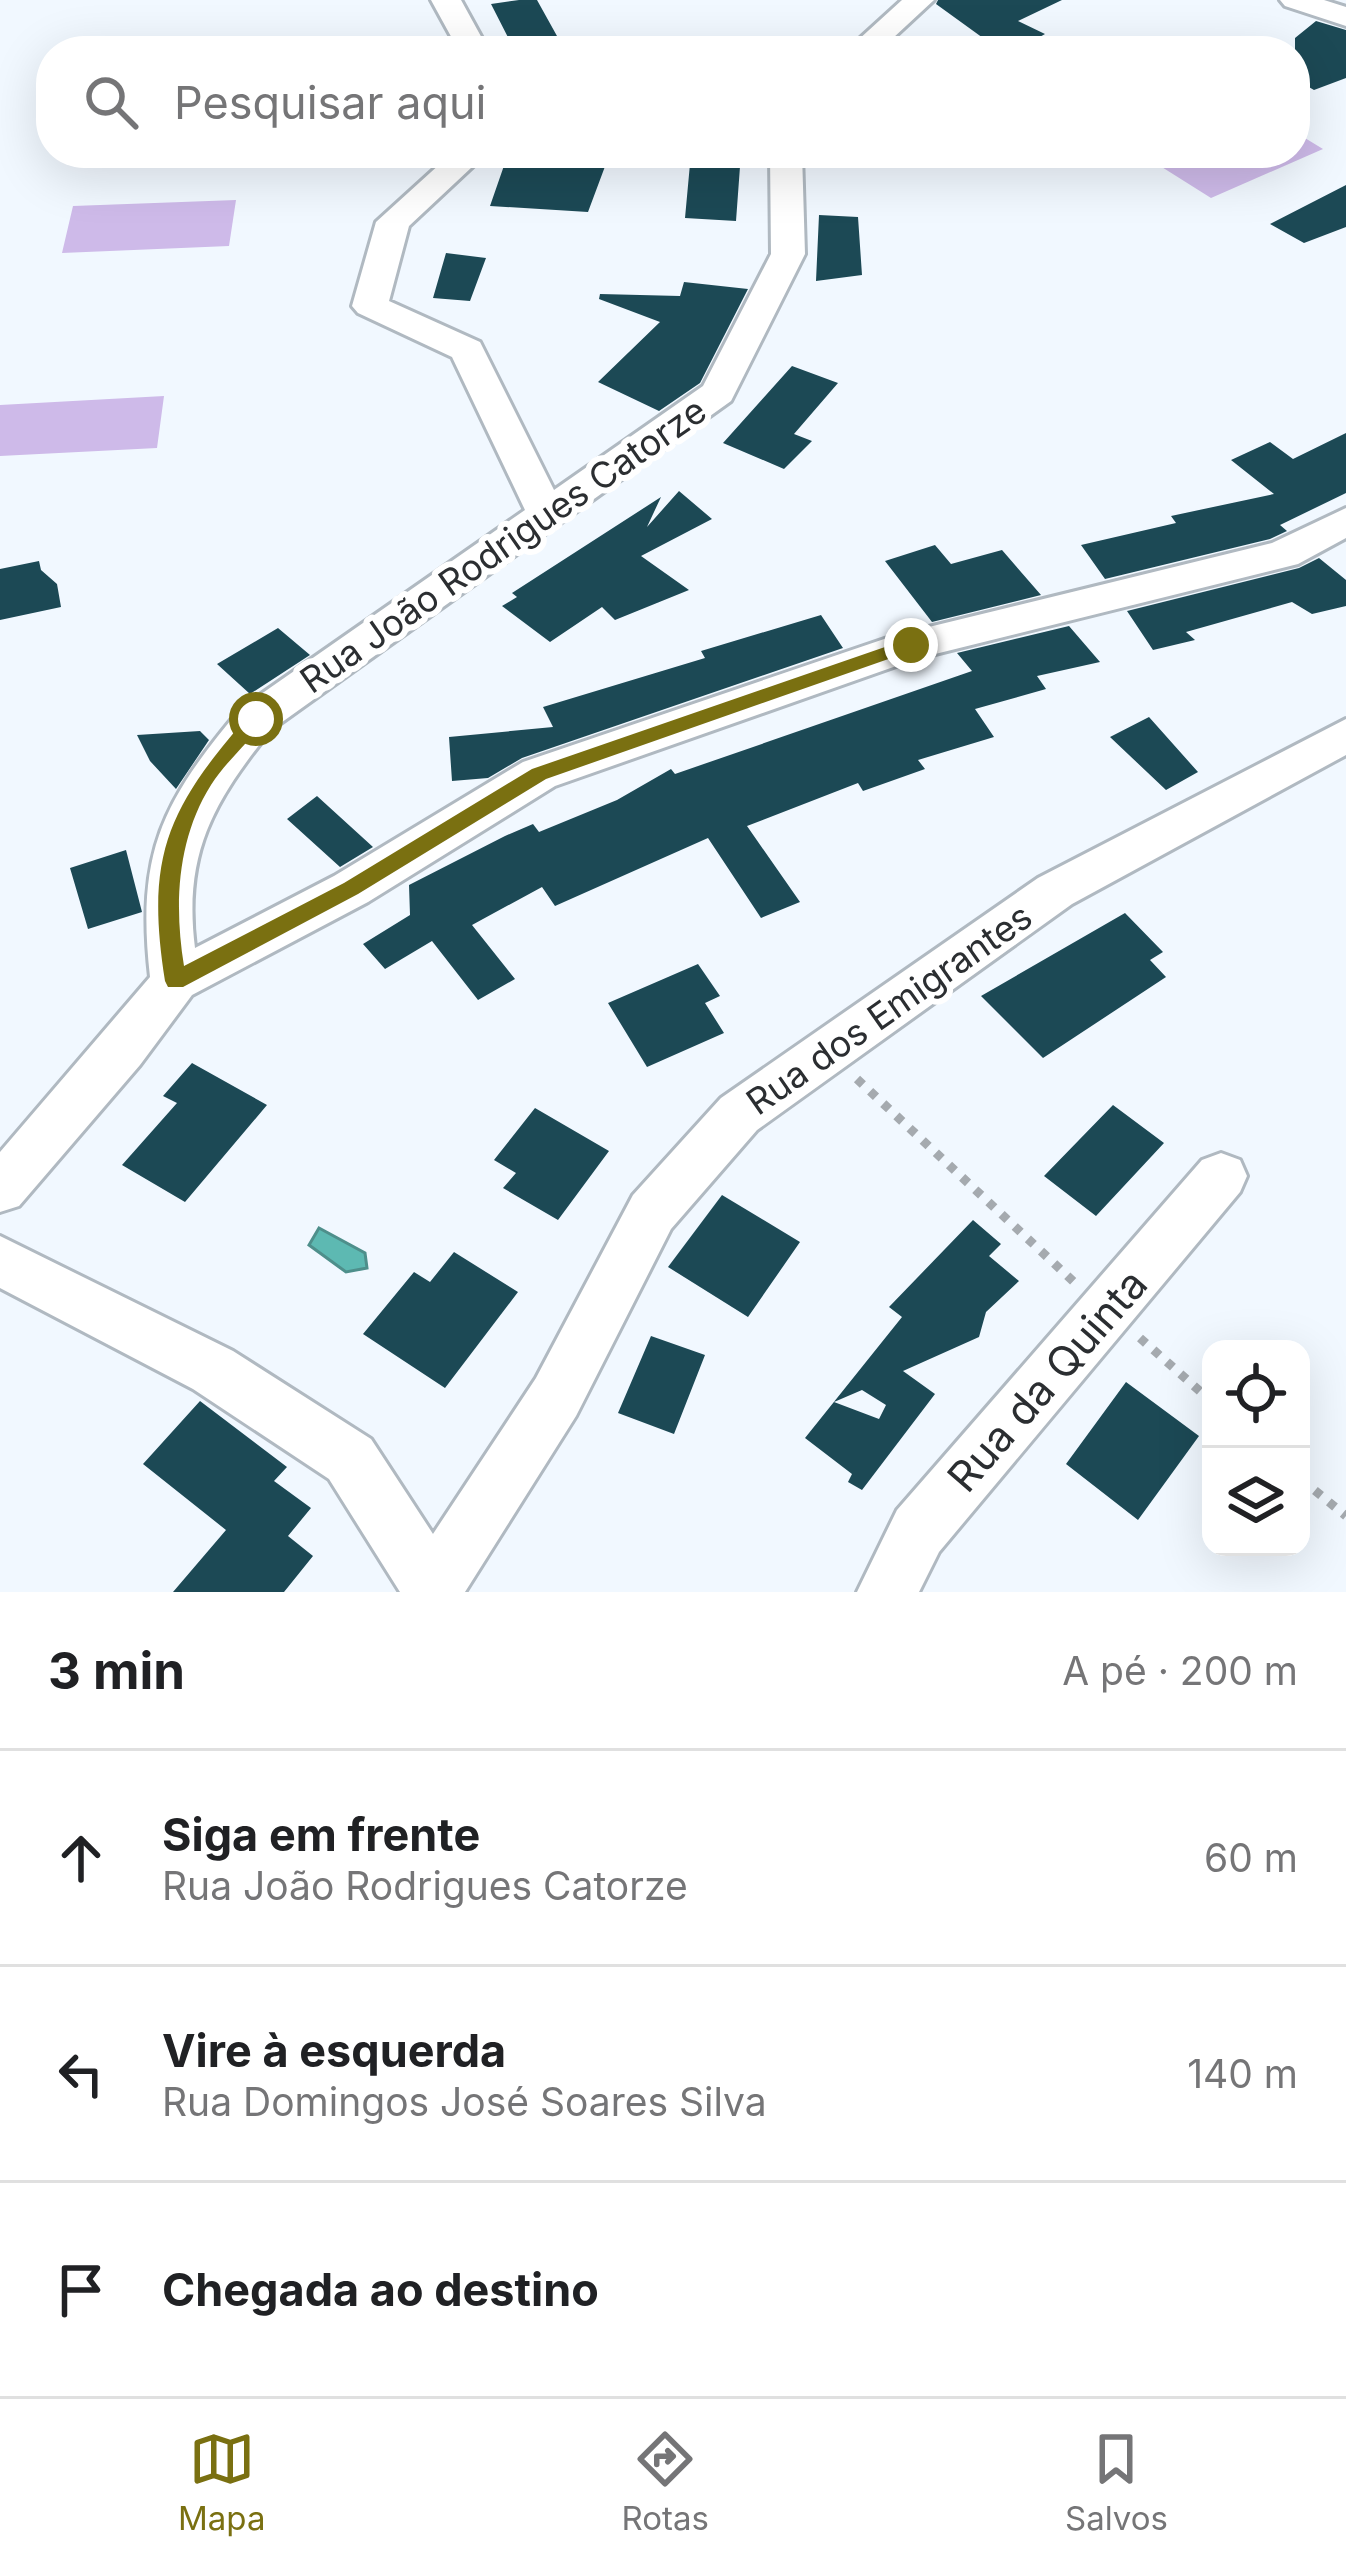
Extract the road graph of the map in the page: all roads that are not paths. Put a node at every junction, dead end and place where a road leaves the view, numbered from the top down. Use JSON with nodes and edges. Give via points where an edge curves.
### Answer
{"nodes":[{"id":1,"x":446,"y":0,"type":"edge"},
{"id":2,"x":919,"y":0,"type":"edge"},
{"id":3,"x":1295,"y":0,"type":"edge"},
{"id":4,"x":1346,"y":17,"type":"edge"},
{"id":5,"x":466,"y":36,"type":"edge"},
{"id":6,"x":878,"y":36,"type":"edge"},
{"id":7,"x":454,"y":168,"type":"edge"},
{"id":8,"x":786,"y":168,"type":"edge"},
{"id":9,"x":547,"y":515,"type":"junction"},
{"id":10,"x":1346,"y":521,"type":"edge"},
{"id":11,"x":1346,"y":735,"type":"edge"},
{"id":12,"x":176,"y":981,"type":"junction"},
{"id":13,"x":1221,"y":1176,"type":"dead end"},
{"id":14,"x":0,"y":1189,"type":"edge"},
{"id":15,"x":0,"y":1261,"type":"edge"},
{"id":16,"x":433,"y":1591,"type":"edge"},
{"id":17,"x":887,"y":1592,"type":"edge"}],
"edges":[{"from":1,"to":5,"type":"street"},
{"from":2,"to":6,"type":"street"},
{"from":3,"to":4,"type":"street"},
{"from":7,"to":9,"type":"street","via":[[392,222],[370,307],[467,350]]},
{"from":8,"to":9,"type":"street","name":"Rua João Rodrigues Catorze","via":[[788,254],[718,393]]},
{"from":9,"to":12,"type":"street","name":"Rua João Rodrigues Catorze","via":[[256,719],[203,781],[172,849],[168,934]]},
{"from":10,"to":12,"type":"street","via":[[1284,554],[911,645],[539,774],[351,889]]},
{"from":11,"to":16,"type":"street","name":"Rua dos Emigrantes","via":[[1055,891],[740,1114],[652,1212],[556,1397]]},
{"from":12,"to":14,"type":"street"},
{"from":13,"to":17,"type":"street","name":"Rua da Quinta","via":[[918,1531]]},
{"from":15,"to":16,"type":"street","via":[[213,1370],[350,1459]]}]}
